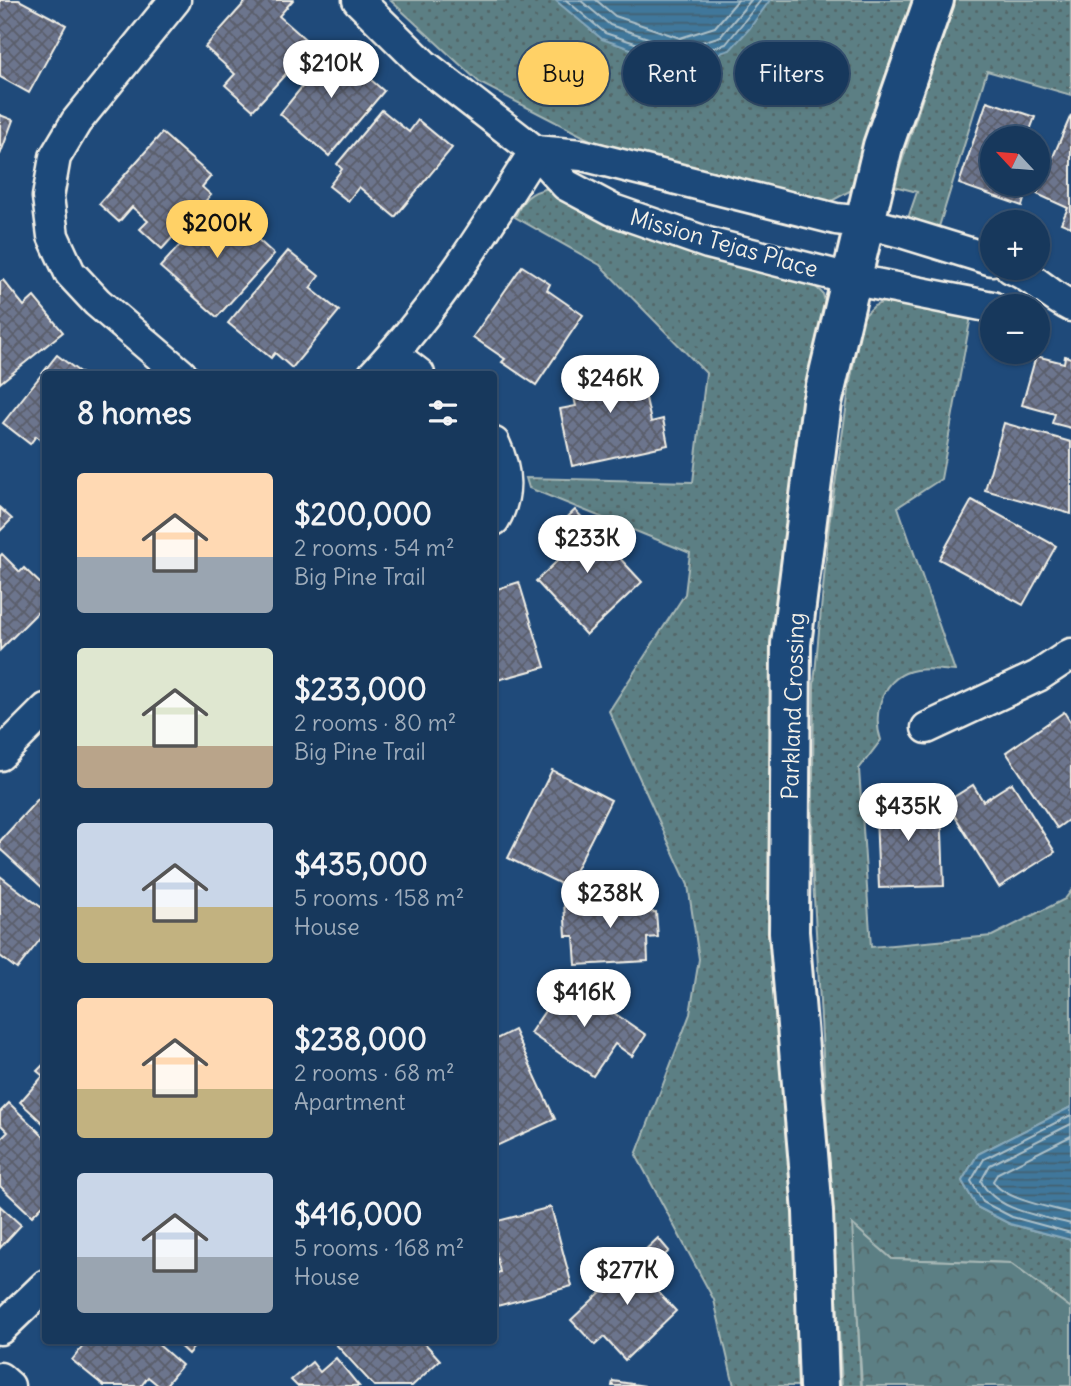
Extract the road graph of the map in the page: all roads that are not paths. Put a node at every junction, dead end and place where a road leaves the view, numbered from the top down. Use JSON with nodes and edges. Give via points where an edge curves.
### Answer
{"nodes":[{"id":1,"x":175,"y":0,"type":"edge"},
{"id":2,"x":358,"y":0,"type":"edge"},
{"id":3,"x":934,"y":0,"type":"edge"},
{"id":4,"x":535,"y":151,"type":"junction"},
{"id":5,"x":863,"y":222,"type":"junction"},
{"id":6,"x":980,"y":256,"type":"edge"},
{"id":7,"x":850,"y":279,"type":"junction"},
{"id":8,"x":1030,"y":280,"type":"edge"},
{"id":9,"x":1053,"y":304,"type":"edge"},
{"id":10,"x":980,"y":305,"type":"edge"},
{"id":11,"x":384,"y":364,"type":"edge"},
{"id":12,"x":178,"y":371,"type":"edge"},
{"id":13,"x":408,"y":371,"type":"edge"},
{"id":14,"x":497,"y":450,"type":"edge"},
{"id":15,"x":497,"y":514,"type":"edge"},
{"id":16,"x":1071,"y":654,"type":"edge"},
{"id":17,"x":42,"y":713,"type":"edge"},
{"id":18,"x":927,"y":728,"type":"dead end"},
{"id":19,"x":0,"y":755,"type":"edge"},
{"id":20,"x":42,"y":1289,"type":"edge"},
{"id":21,"x":0,"y":1329,"type":"edge"},
{"id":22,"x":0,"y":1378,"type":"edge"},
{"id":23,"x":9,"y":1386,"type":"edge"},
{"id":24,"x":819,"y":1386,"type":"edge"}],
"edges":[{"from":1,"to":12,"type":"street","via":[[76,122],[55,157],[48,197],[52,236],[70,273]]},
{"from":2,"to":4,"type":"street","name":"Mission Tejas Place","via":[[423,64]]},
{"from":3,"to":5,"type":"street","name":"Parkland Crossing","via":[[883,146]]},
{"from":4,"to":5,"type":"street","name":"Mission Tejas Place","via":[[582,155]]},
{"from":4,"to":7,"type":"street","name":"Mission Tejas Place","via":[[566,186],[613,210],[708,243]]},
{"from":4,"to":11,"type":"street","via":[[467,259]]},
{"from":5,"to":6,"type":"street","name":"Mission Tejas Place"},
{"from":5,"to":7,"type":"street","name":"Parkland Crossing"},
{"from":7,"to":10,"type":"street","name":"Mission Tejas Place"},
{"from":7,"to":24,"type":"street","name":"Parkland Crossing","via":[[822,403],[791,644],[789,932],[813,1212]]},
{"from":8,"to":9,"type":"street"},
{"from":11,"to":13,"type":"street"},
{"from":14,"to":15,"type":"street","via":[[505,484]]},
{"from":16,"to":18,"type":"street","via":[[1038,676]]},
{"from":17,"to":19,"type":"street"},
{"from":20,"to":21,"type":"street"},
{"from":22,"to":23,"type":"street"}]}
